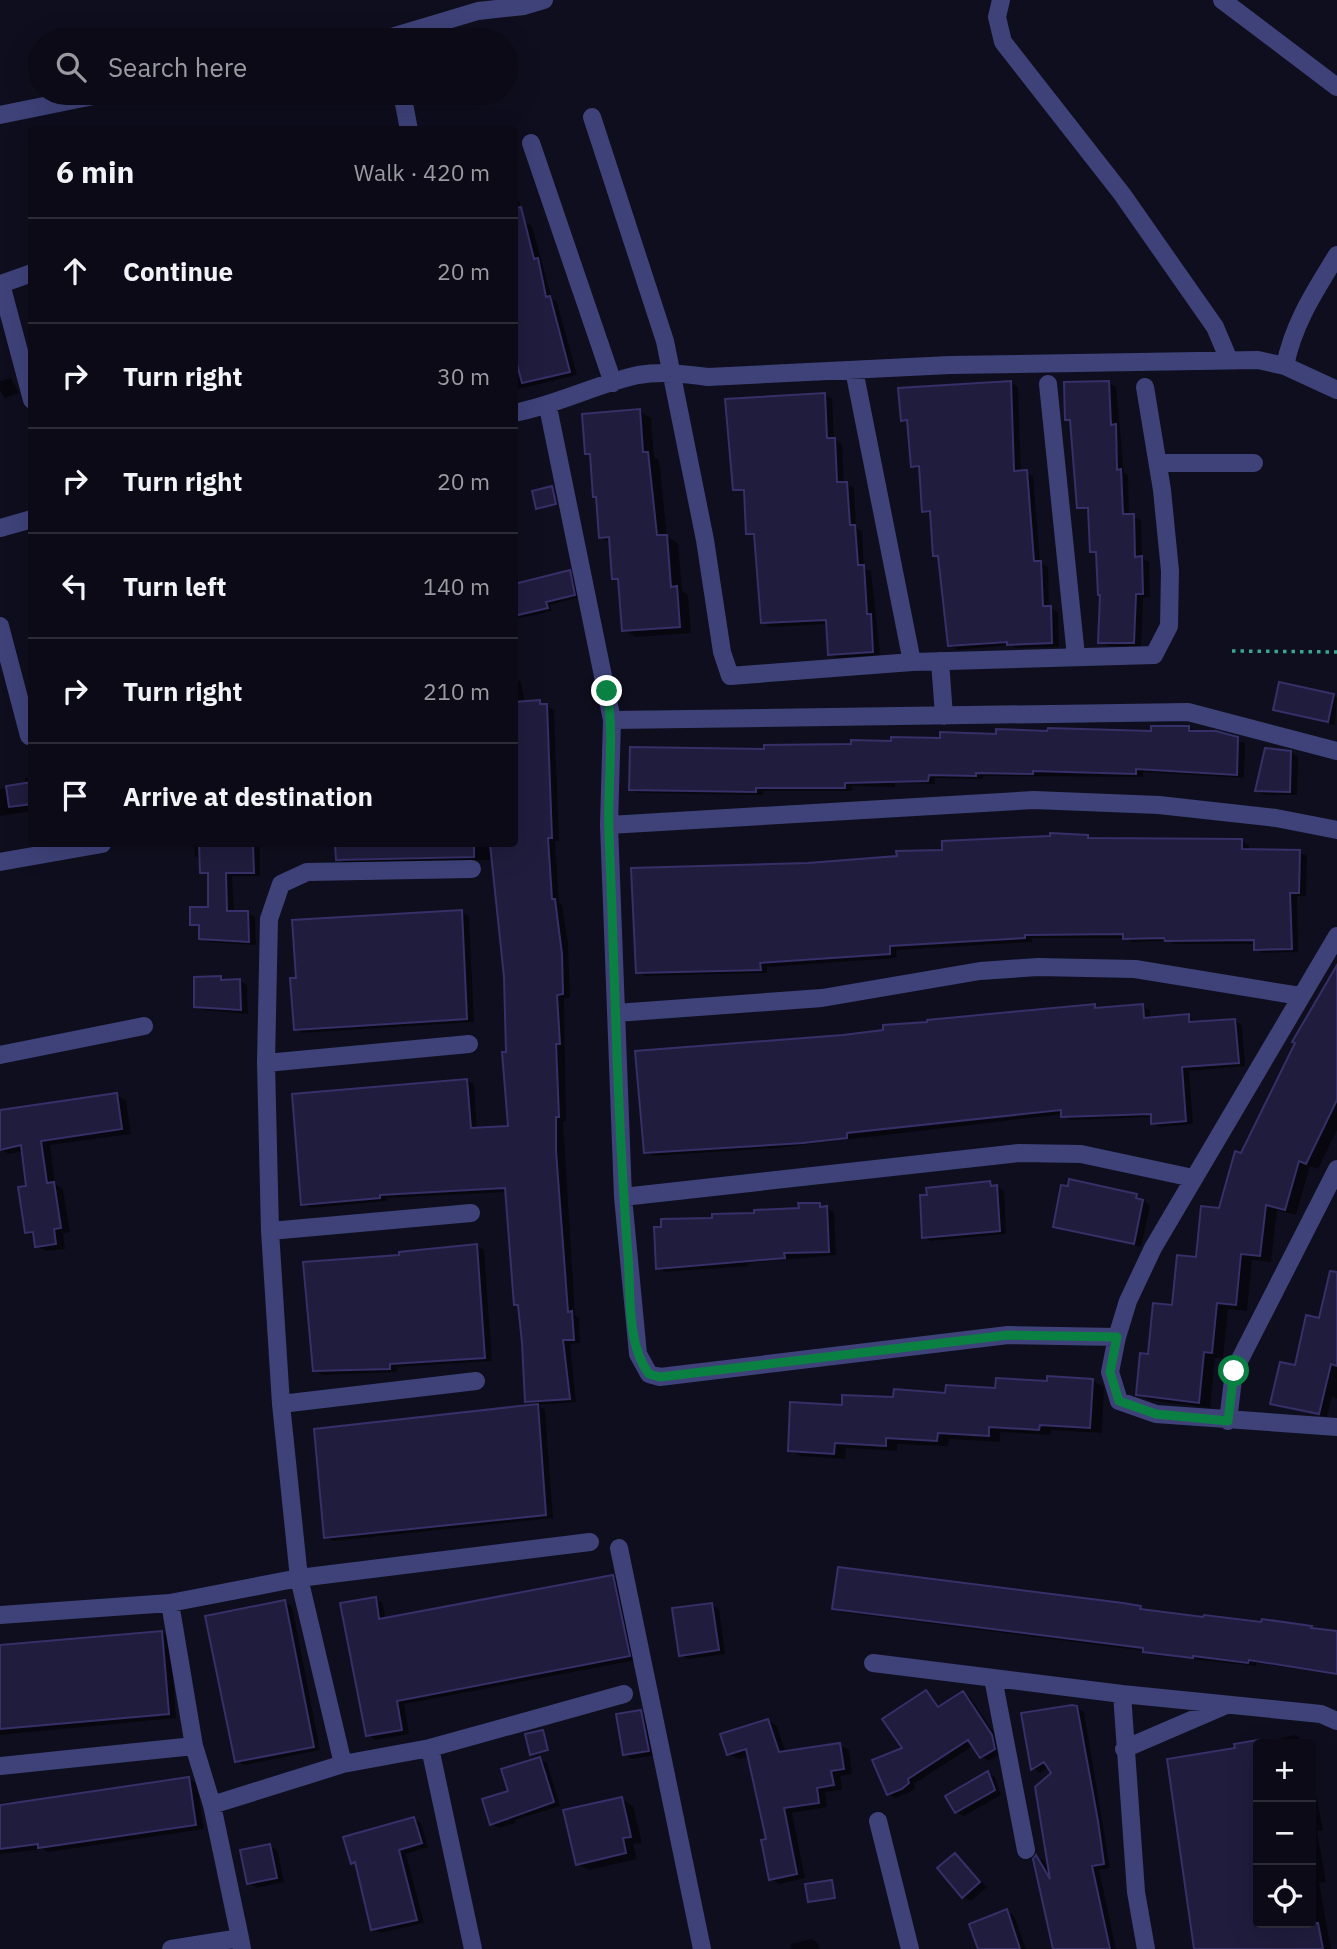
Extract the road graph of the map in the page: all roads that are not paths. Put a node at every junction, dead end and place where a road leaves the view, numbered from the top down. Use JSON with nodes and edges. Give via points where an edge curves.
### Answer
{"nodes":[{"id":1,"x":544,"y":0,"type":"edge"},
{"id":2,"x":1001,"y":0,"type":"edge"},
{"id":3,"x":1222,"y":0,"type":"edge"},
{"id":4,"x":425,"y":28,"type":"edge"},
{"id":5,"x":1337,"y":87,"type":"edge"},
{"id":6,"x":49,"y":105,"type":"edge"},
{"id":7,"x":404,"y":105,"type":"edge"},
{"id":8,"x":0,"y":115,"type":"edge"},
{"id":9,"x":592,"y":117,"type":"dead end"},
{"id":10,"x":408,"y":126,"type":"edge"},
{"id":11,"x":531,"y":143,"type":"dead end"},
{"id":12,"x":1337,"y":255,"type":"edge"},
{"id":13,"x":28,"y":274,"type":"edge"},
{"id":14,"x":1,"y":284,"type":"edge"},
{"id":15,"x":1229,"y":360,"type":"junction"},
{"id":16,"x":1285,"y":366,"type":"junction"},
{"id":17,"x":854,"y":370,"type":"junction"},
{"id":18,"x":671,"y":373,"type":"junction"},
{"id":19,"x":613,"y":383,"type":"junction"},
{"id":20,"x":1048,"y":384,"type":"dead end"},
{"id":21,"x":28,"y":385,"type":"edge"},
{"id":22,"x":1145,"y":387,"type":"dead end"},
{"id":23,"x":1337,"y":390,"type":"edge"},
{"id":24,"x":548,"y":407,"type":"junction"},
{"id":25,"x":518,"y":412,"type":"edge"},
{"id":26,"x":1158,"y":463,"type":"junction"},
{"id":27,"x":1254,"y":463,"type":"dead end"},
{"id":28,"x":28,"y":520,"type":"edge"},
{"id":29,"x":0,"y":528,"type":"edge"},
{"id":30,"x":0,"y":626,"type":"edge"},
{"id":31,"x":1076,"y":656,"type":"junction"},
{"id":32,"x":940,"y":661,"type":"junction"},
{"id":33,"x":912,"y":662,"type":"junction"},
{"id":34,"x":944,"y":716,"type":"junction"},
{"id":35,"x":612,"y":720,"type":"junction"},
{"id":36,"x":28,"y":732,"type":"edge"},
{"id":37,"x":1337,"y":751,"type":"edge"},
{"id":38,"x":609,"y":825,"type":"junction"},
{"id":39,"x":1337,"y":830,"type":"edge"},
{"id":40,"x":85,"y":847,"type":"edge"},
{"id":41,"x":0,"y":862,"type":"edge"},
{"id":42,"x":472,"y":869,"type":"dead end"},
{"id":43,"x":1337,"y":936,"type":"edge"},
{"id":44,"x":1300,"y":996,"type":"junction"},
{"id":45,"x":616,"y":1013,"type":"junction"},
{"id":46,"x":144,"y":1026,"type":"dead end"},
{"id":47,"x":469,"y":1044,"type":"dead end"},
{"id":48,"x":0,"y":1055,"type":"edge"},
{"id":49,"x":265,"y":1063,"type":"junction"},
{"id":50,"x":1337,"y":1169,"type":"edge"},
{"id":51,"x":1193,"y":1178,"type":"junction"},
{"id":52,"x":623,"y":1197,"type":"junction"},
{"id":53,"x":471,"y":1213,"type":"dead end"},
{"id":54,"x":270,"y":1231,"type":"junction"},
{"id":55,"x":1117,"y":1337,"type":"junction"},
{"id":56,"x":476,"y":1381,"type":"dead end"},
{"id":57,"x":281,"y":1404,"type":"junction"},
{"id":58,"x":1228,"y":1421,"type":"junction"},
{"id":59,"x":1337,"y":1427,"type":"edge"},
{"id":60,"x":590,"y":1542,"type":"dead end"},
{"id":61,"x":619,"y":1548,"type":"dead end"},
{"id":62,"x":299,"y":1578,"type":"junction"},
{"id":63,"x":170,"y":1603,"type":"junction"},
{"id":64,"x":0,"y":1615,"type":"edge"},
{"id":65,"x":873,"y":1662,"type":"dead end"},
{"id":66,"x":993,"y":1678,"type":"junction"},
{"id":67,"x":624,"y":1694,"type":"dead end"},
{"id":68,"x":1122,"y":1694,"type":"junction"},
{"id":69,"x":1226,"y":1704,"type":"junction"},
{"id":70,"x":1337,"y":1721,"type":"edge"},
{"id":71,"x":194,"y":1746,"type":"junction"},
{"id":72,"x":430,"y":1748,"type":"junction"},
{"id":73,"x":1124,"y":1749,"type":"junction"},
{"id":74,"x":343,"y":1764,"type":"junction"},
{"id":75,"x":0,"y":1766,"type":"edge"},
{"id":76,"x":212,"y":1805,"type":"junction"},
{"id":77,"x":878,"y":1821,"type":"dead end"},
{"id":78,"x":1026,"y":1850,"type":"dead end"},
{"id":79,"x":241,"y":1944,"type":"edge"},
{"id":80,"x":171,"y":1949,"type":"edge"},
{"id":81,"x":473,"y":1949,"type":"edge"},
{"id":82,"x":702,"y":1949,"type":"edge"},
{"id":83,"x":910,"y":1949,"type":"edge"},
{"id":84,"x":1146,"y":1949,"type":"edge"}],
"edges":[{"from":1,"to":4,"type":"street","via":[[478,11]]},
{"from":2,"to":15,"type":"street","via":[[998,17],[1003,42],[1122,194],[1215,327]]},
{"from":3,"to":5,"type":"street"},
{"from":6,"to":8,"type":"street"},
{"from":7,"to":10,"type":"street"},
{"from":9,"to":18,"type":"street","via":[[652,296]]},
{"from":11,"to":19,"type":"street"},
{"from":12,"to":16,"type":"street","via":[[1299,318]]},
{"from":13,"to":14,"type":"street"},
{"from":14,"to":21,"type":"street"},
{"from":15,"to":16,"type":"street"},
{"from":15,"to":17,"type":"street"},
{"from":16,"to":23,"type":"street"},
{"from":17,"to":18,"type":"street","via":[[708,377]]},
{"from":17,"to":33,"type":"street"},
{"from":18,"to":19,"type":"street"},
{"from":18,"to":33,"type":"street","via":[[730,676]]},
{"from":19,"to":24,"type":"street"},
{"from":20,"to":31,"type":"street"},
{"from":22,"to":26,"type":"street"},
{"from":24,"to":25,"type":"street"},
{"from":24,"to":35,"type":"street"},
{"from":26,"to":27,"type":"street"},
{"from":26,"to":31,"type":"street","via":[[1170,571],[1169,626],[1154,655]]},
{"from":28,"to":29,"type":"street"},
{"from":30,"to":36,"type":"street"},
{"from":31,"to":32,"type":"street"},
{"from":32,"to":33,"type":"street"},
{"from":32,"to":34,"type":"street"},
{"from":34,"to":35,"type":"street"},
{"from":34,"to":37,"type":"street","via":[[1188,712]]},
{"from":35,"to":38,"type":"street"},
{"from":38,"to":39,"type":"street","via":[[1034,800],[1159,805]]},
{"from":38,"to":45,"type":"street"},
{"from":40,"to":41,"type":"street"},
{"from":42,"to":49,"type":"street","via":[[307,872],[281,884],[269,919]]},
{"from":43,"to":44,"type":"street"},
{"from":44,"to":45,"type":"street","via":[[1135,970],[1038,967],[980,971],[822,998]]},
{"from":44,"to":51,"type":"street"},
{"from":45,"to":52,"type":"street"},
{"from":46,"to":48,"type":"street"},
{"from":47,"to":49,"type":"street"},
{"from":49,"to":54,"type":"street"},
{"from":50,"to":58,"type":"street","via":[[1234,1371]]},
{"from":51,"to":52,"type":"street","via":[[1081,1154],[1019,1153]]},
{"from":51,"to":55,"type":"street","via":[[1153,1248]]},
{"from":52,"to":55,"type":"street","via":[[638,1354],[649,1374],[660,1377],[1008,1335]]},
{"from":53,"to":54,"type":"street"},
{"from":54,"to":57,"type":"street"},
{"from":55,"to":58,"type":"street","via":[[1110,1372],[1119,1401],[1156,1414]]},
{"from":56,"to":57,"type":"street"},
{"from":57,"to":62,"type":"street"},
{"from":58,"to":59,"type":"street"},
{"from":60,"to":62,"type":"street"},
{"from":61,"to":82,"type":"street"},
{"from":62,"to":63,"type":"street"},
{"from":62,"to":74,"type":"street"},
{"from":63,"to":64,"type":"street"},
{"from":63,"to":71,"type":"street"},
{"from":65,"to":66,"type":"street"},
{"from":66,"to":68,"type":"street"},
{"from":66,"to":78,"type":"street"},
{"from":67,"to":72,"type":"street"},
{"from":68,"to":69,"type":"street"},
{"from":68,"to":73,"type":"street"},
{"from":69,"to":70,"type":"street","via":[[1321,1714]]},
{"from":69,"to":73,"type":"street"},
{"from":71,"to":75,"type":"street"},
{"from":71,"to":76,"type":"street"},
{"from":72,"to":74,"type":"street"},
{"from":72,"to":81,"type":"street"},
{"from":73,"to":84,"type":"street","via":[[1136,1892]]},
{"from":74,"to":76,"type":"street"},
{"from":76,"to":79,"type":"street"},
{"from":77,"to":83,"type":"street"},
{"from":79,"to":80,"type":"street"}]}
